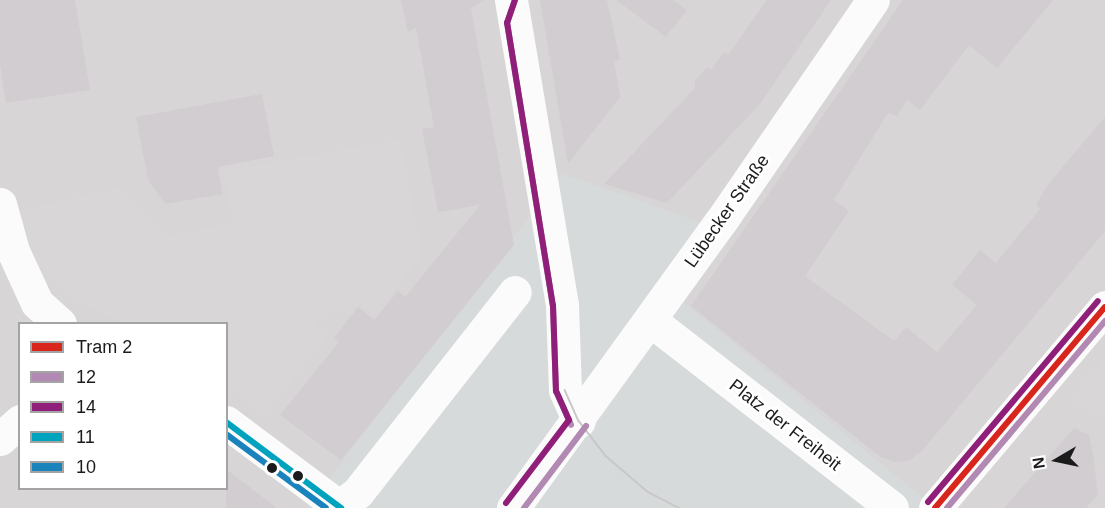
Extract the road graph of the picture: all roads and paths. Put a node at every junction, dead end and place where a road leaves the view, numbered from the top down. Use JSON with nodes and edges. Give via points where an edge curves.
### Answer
{"nodes":[{"id":1,"x":873,"y":0,"type":"edge"},
{"id":2,"x":517,"y":7,"type":"edge"},
{"id":3,"x":0,"y":204,"type":"edge"},
{"id":4,"x":515,"y":292,"type":"dead end"},
{"id":5,"x":1105,"y":307,"type":"edge"},
{"id":6,"x":650,"y":320,"type":"junction"},
{"id":7,"x":58,"y":322,"type":"edge"},
{"id":8,"x":579,"y":421,"type":"junction"},
{"id":9,"x":228,"y":423,"type":"edge"},
{"id":10,"x":18,"y":424,"type":"edge"},
{"id":11,"x":0,"y":439,"type":"edge"},
{"id":12,"x":340,"y":507,"type":"edge"},
{"id":13,"x":513,"y":508,"type":"edge"},
{"id":14,"x":892,"y":508,"type":"edge"},
{"id":15,"x":935,"y":508,"type":"edge"}],
"edges":[{"from":1,"to":6,"type":"street","name":"Lübecker Straße"},
{"from":2,"to":8,"type":"street","via":[[562,305],[565,390]]},
{"from":3,"to":7,"type":"street","via":[[13,251],[37,303]]},
{"from":4,"to":12,"type":"street","via":[[357,492]]},
{"from":5,"to":15,"type":"street"},
{"from":6,"to":8,"type":"street","name":"Lübecker Straße"},
{"from":6,"to":14,"type":"street","name":"Platz der Freiheit"},
{"from":8,"to":13,"type":"street","name":"Lübecker Straße"},
{"from":9,"to":12,"type":"street"},
{"from":10,"to":11,"type":"street"}]}
